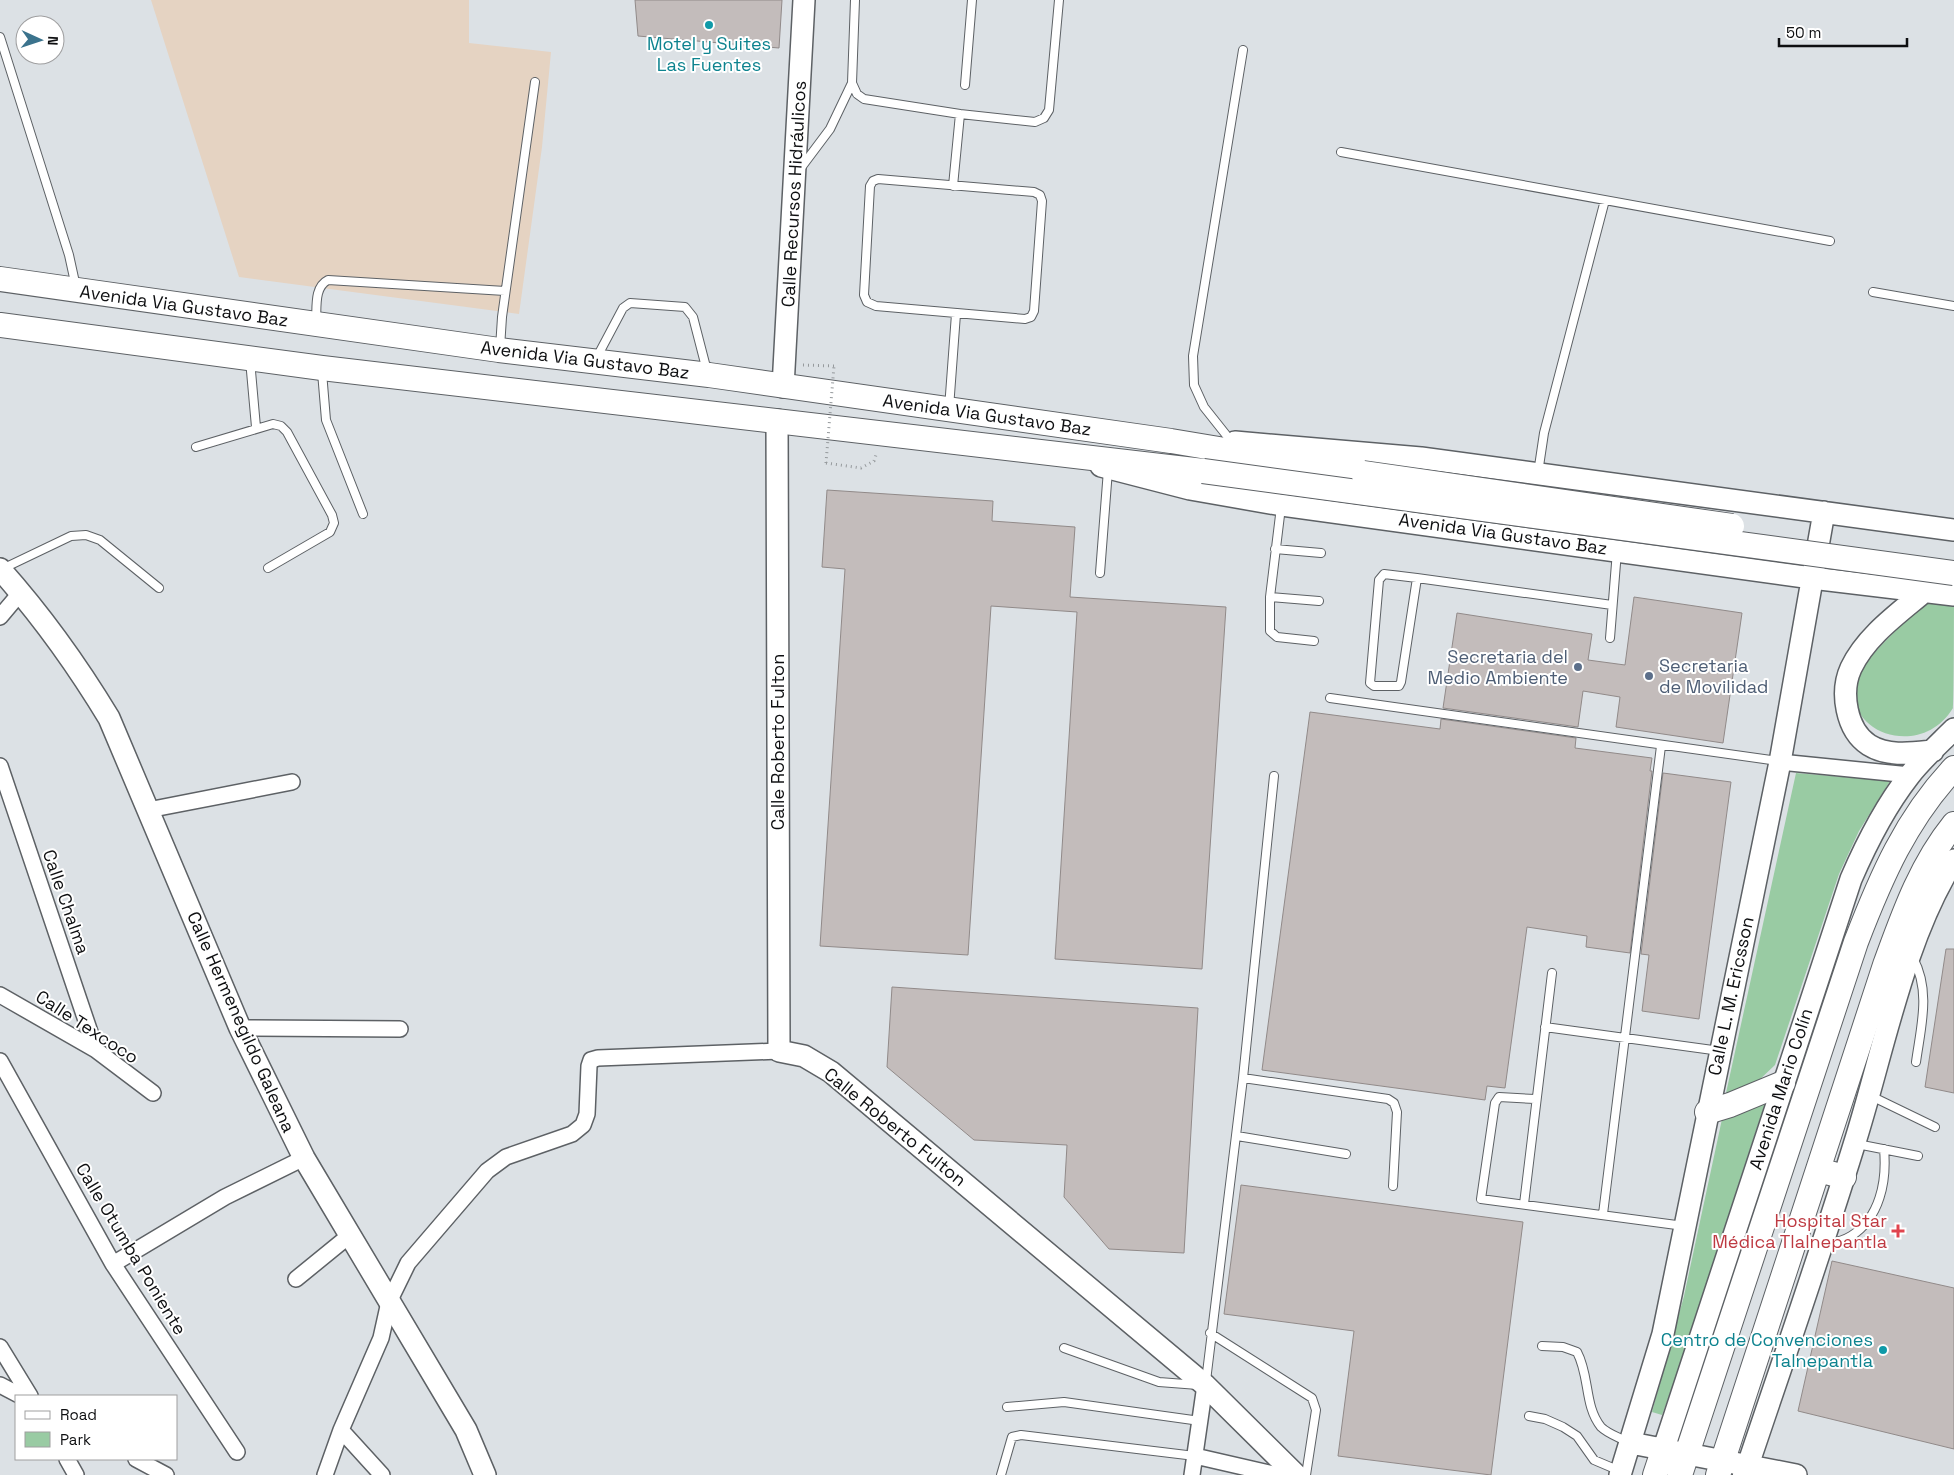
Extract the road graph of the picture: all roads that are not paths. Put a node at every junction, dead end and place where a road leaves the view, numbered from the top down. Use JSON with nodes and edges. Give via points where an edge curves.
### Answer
{"nodes":[{"id":1,"x":804,"y":0,"type":"edge"},
{"id":2,"x":855,"y":0,"type":"edge"},
{"id":3,"x":972,"y":0,"type":"edge"},
{"id":4,"x":1060,"y":0,"type":"edge"},
{"id":5,"x":0,"y":37,"type":"edge"},
{"id":6,"x":1243,"y":50,"type":"dead end"},
{"id":7,"x":535,"y":82,"type":"dead end"},
{"id":8,"x":852,"y":84,"type":"junction"},
{"id":9,"x":965,"y":84,"type":"dead end"},
{"id":10,"x":960,"y":114,"type":"junction"},
{"id":11,"x":1341,"y":152,"type":"dead end"},
{"id":12,"x":795,"y":175,"type":"junction"},
{"id":13,"x":953,"y":186,"type":"junction"},
{"id":14,"x":1605,"y":200,"type":"junction"},
{"id":15,"x":1830,"y":241,"type":"dead end"},
{"id":16,"x":0,"y":279,"type":"edge"},
{"id":17,"x":77,"y":291,"type":"junction"},
{"id":18,"x":505,"y":291,"type":"junction"},
{"id":19,"x":1874,"y":292,"type":"dead end"},
{"id":20,"x":1954,"y":306,"type":"edge"},
{"id":21,"x":956,"y":314,"type":"junction"},
{"id":22,"x":0,"y":325,"type":"edge"},
{"id":23,"x":316,"y":325,"type":"junction"},
{"id":24,"x":499,"y":350,"type":"junction"},
{"id":25,"x":250,"y":358,"type":"junction"},
{"id":26,"x":595,"y":362,"type":"junction"},
{"id":27,"x":322,"y":368,"type":"junction"},
{"id":28,"x":708,"y":375,"type":"junction"},
{"id":29,"x":783,"y":387,"type":"junction"},
{"id":30,"x":949,"y":410,"type":"junction"},
{"id":31,"x":777,"y":420,"type":"junction"},
{"id":32,"x":256,"y":427,"type":"junction"},
{"id":33,"x":1171,"y":441,"type":"junction"},
{"id":34,"x":1231,"y":442,"type":"junction"},
{"id":35,"x":196,"y":447,"type":"dead end"},
{"id":36,"x":1055,"y":453,"type":"junction"},
{"id":37,"x":1108,"y":468,"type":"junction"},
{"id":38,"x":1538,"y":473,"type":"junction"},
{"id":39,"x":1282,"y":505,"type":"junction"},
{"id":40,"x":1824,"y":512,"type":"junction"},
{"id":41,"x":363,"y":514,"type":"dead end"},
{"id":42,"x":1954,"y":530,"type":"edge"},
{"id":43,"x":1275,"y":549,"type":"junction"},
{"id":44,"x":1617,"y":549,"type":"junction"},
{"id":45,"x":1321,"y":553,"type":"dead end"},
{"id":46,"x":1954,"y":558,"type":"edge"},
{"id":47,"x":268,"y":568,"type":"dead end"},
{"id":48,"x":0,"y":570,"type":"edge"},
{"id":49,"x":1100,"y":572,"type":"dead end"},
{"id":50,"x":1954,"y":573,"type":"edge"},
{"id":51,"x":1417,"y":578,"type":"junction"},
{"id":52,"x":1812,"y":578,"type":"junction"},
{"id":53,"x":159,"y":588,"type":"dead end"},
{"id":54,"x":1925,"y":590,"type":"junction"},
{"id":55,"x":21,"y":592,"type":"junction"},
{"id":56,"x":1954,"y":595,"type":"edge"},
{"id":57,"x":1270,"y":597,"type":"junction"},
{"id":58,"x":1318,"y":602,"type":"dead end"},
{"id":59,"x":1612,"y":605,"type":"junction"},
{"id":60,"x":0,"y":617,"type":"edge"},
{"id":61,"x":1610,"y":638,"type":"dead end"},
{"id":62,"x":1314,"y":641,"type":"dead end"},
{"id":63,"x":1330,"y":698,"type":"dead end"},
{"id":64,"x":1954,"y":728,"type":"edge"},
{"id":65,"x":1661,"y":746,"type":"junction"},
{"id":66,"x":1933,"y":751,"type":"junction"},
{"id":67,"x":1780,"y":762,"type":"junction"},
{"id":68,"x":0,"y":766,"type":"edge"},
{"id":69,"x":1954,"y":768,"type":"edge"},
{"id":70,"x":1910,"y":775,"type":"junction"},
{"id":71,"x":1274,"y":776,"type":"dead end"},
{"id":72,"x":292,"y":782,"type":"dead end"},
{"id":73,"x":148,"y":810,"type":"junction"},
{"id":74,"x":1954,"y":824,"type":"edge"},
{"id":75,"x":1954,"y":860,"type":"edge"},
{"id":76,"x":1911,"y":954,"type":"junction"},
{"id":77,"x":1552,"y":973,"type":"dead end"},
{"id":78,"x":0,"y":994,"type":"edge"},
{"id":79,"x":1545,"y":1026,"type":"junction"},
{"id":80,"x":240,"y":1028,"type":"junction"},
{"id":81,"x":400,"y":1029,"type":"dead end"},
{"id":82,"x":1624,"y":1037,"type":"junction"},
{"id":83,"x":96,"y":1050,"type":"junction"},
{"id":84,"x":780,"y":1051,"type":"junction"},
{"id":85,"x":1720,"y":1051,"type":"junction"},
{"id":86,"x":0,"y":1061,"type":"edge"},
{"id":87,"x":1916,"y":1062,"type":"dead end"},
{"id":88,"x":1243,"y":1078,"type":"junction"},
{"id":89,"x":1783,"y":1082,"type":"junction"},
{"id":90,"x":153,"y":1093,"type":"dead end"},
{"id":91,"x":1868,"y":1095,"type":"junction"},
{"id":92,"x":1535,"y":1099,"type":"junction"},
{"id":93,"x":1707,"y":1112,"type":"junction"},
{"id":94,"x":1935,"y":1126,"type":"dead end"},
{"id":95,"x":1237,"y":1136,"type":"junction"},
{"id":96,"x":1855,"y":1144,"type":"junction"},
{"id":97,"x":1884,"y":1149,"type":"junction"},
{"id":98,"x":1346,"y":1154,"type":"dead end"},
{"id":99,"x":1918,"y":1156,"type":"dead end"},
{"id":100,"x":304,"y":1158,"type":"junction"},
{"id":101,"x":1819,"y":1170,"type":"junction"},
{"id":102,"x":1844,"y":1177,"type":"junction"},
{"id":103,"x":1393,"y":1186,"type":"dead end"},
{"id":104,"x":1524,"y":1204,"type":"junction"},
{"id":105,"x":1603,"y":1214,"type":"junction"},
{"id":106,"x":1684,"y":1226,"type":"junction"},
{"id":107,"x":350,"y":1235,"type":"junction"},
{"id":108,"x":1821,"y":1247,"type":"junction"},
{"id":109,"x":113,"y":1264,"type":"junction"},
{"id":110,"x":296,"y":1279,"type":"dead end"},
{"id":111,"x":390,"y":1302,"type":"junction"},
{"id":112,"x":1210,"y":1333,"type":"junction"},
{"id":113,"x":1542,"y":1346,"type":"dead end"},
{"id":114,"x":0,"y":1347,"type":"edge"},
{"id":115,"x":1064,"y":1348,"type":"dead end"},
{"id":116,"x":0,"y":1385,"type":"edge"},
{"id":117,"x":1205,"y":1385,"type":"junction"},
{"id":118,"x":19,"y":1395,"type":"edge"},
{"id":119,"x":29,"y":1395,"type":"edge"},
{"id":120,"x":1007,"y":1407,"type":"dead end"},
{"id":121,"x":1529,"y":1416,"type":"dead end"},
{"id":122,"x":1200,"y":1421,"type":"junction"},
{"id":123,"x":341,"y":1430,"type":"junction"},
{"id":124,"x":1631,"y":1444,"type":"junction"},
{"id":125,"x":1664,"y":1448,"type":"junction"},
{"id":126,"x":237,"y":1452,"type":"dead end"},
{"id":127,"x":1688,"y":1453,"type":"junction"},
{"id":128,"x":1195,"y":1456,"type":"junction"},
{"id":129,"x":68,"y":1460,"type":"edge"},
{"id":130,"x":138,"y":1460,"type":"edge"},
{"id":131,"x":1720,"y":1467,"type":"edge"},
{"id":132,"x":1747,"y":1470,"type":"edge"},
{"id":133,"x":1621,"y":1473,"type":"edge"},
{"id":134,"x":76,"y":1475,"type":"edge"},
{"id":135,"x":166,"y":1475,"type":"edge"},
{"id":136,"x":325,"y":1475,"type":"edge"},
{"id":137,"x":382,"y":1475,"type":"edge"},
{"id":138,"x":486,"y":1475,"type":"edge"},
{"id":139,"x":1001,"y":1475,"type":"edge"},
{"id":140,"x":1192,"y":1475,"type":"edge"},
{"id":141,"x":1278,"y":1475,"type":"edge"},
{"id":142,"x":1296,"y":1475,"type":"edge"},
{"id":143,"x":1306,"y":1475,"type":"edge"},
{"id":144,"x":1644,"y":1475,"type":"edge"},
{"id":145,"x":1654,"y":1475,"type":"edge"},
{"id":146,"x":1680,"y":1475,"type":"edge"},
{"id":147,"x":1796,"y":1475,"type":"edge"}],
"edges":[{"from":1,"to":12,"type":"main road","name":"Calle Recursos Hidráulicos"},
{"from":2,"to":8,"type":"lane"},
{"from":3,"to":9,"type":"lane"},
{"from":4,"to":10,"type":"lane","via":[[1049,110],[1044,118],[1035,122]]},
{"from":5,"to":17,"type":"lane","via":[[69,255]]},
{"from":6,"to":34,"type":"lane","via":[[1193,356],[1197,392],[1204,407]]},
{"from":7,"to":18,"type":"lane"},
{"from":8,"to":10,"type":"lane","via":[[864,99]]},
{"from":8,"to":12,"type":"lane","via":[[830,129]]},
{"from":10,"to":13,"type":"lane"},
{"from":11,"to":14,"type":"lane"},
{"from":12,"to":29,"type":"main road","name":"Calle Recursos Hidráulicos"},
{"from":13,"to":21,"type":"lane","via":[[1034,192],[1042,201],[1034,311],[1031,316],[1025,319]]},
{"from":13,"to":21,"type":"lane","via":[[873,180],[870,186],[864,295],[867,302],[876,306]]},
{"from":14,"to":15,"type":"lane"},
{"from":14,"to":38,"type":"lane","via":[[1544,433]]},
{"from":16,"to":17,"type":"main road","name":"Avenida Via Gustavo Baz"},
{"from":17,"to":23,"type":"main road","name":"Avenida Via Gustavo Baz"},
{"from":18,"to":23,"type":"lane","via":[[328,280],[318,291]]},
{"from":18,"to":24,"type":"lane"},
{"from":19,"to":20,"type":"lane"},
{"from":21,"to":30,"type":"lane"},
{"from":22,"to":25,"type":"main road","name":"Avenida Via Gustavo Baz"},
{"from":23,"to":24,"type":"main road","name":"Avenida Via Gustavo Baz"},
{"from":24,"to":26,"type":"main road","name":"Avenida Via Gustavo Baz"},
{"from":25,"to":27,"type":"main road","name":"Avenida Via Gustavo Baz"},
{"from":25,"to":32,"type":"lane"},
{"from":26,"to":28,"type":"main road","name":"Avenida Via Gustavo Baz"},
{"from":26,"to":28,"type":"lane","via":[[623,308],[630,303],[685,307],[690,312]]},
{"from":27,"to":31,"type":"main road","name":"Avenida Via Gustavo Baz"},
{"from":27,"to":41,"type":"lane","via":[[326,420]]},
{"from":28,"to":29,"type":"main road","name":"Avenida Via Gustavo Baz"},
{"from":29,"to":30,"type":"main road","name":"Avenida Via Gustavo Baz"},
{"from":30,"to":33,"type":"main road","name":"Avenida Via Gustavo Baz"},
{"from":31,"to":36,"type":"main road","name":"Avenida Via Gustavo Baz"},
{"from":31,"to":84,"type":"main road","name":"Calle Roberto Fulton"},
{"from":32,"to":35,"type":"lane"},
{"from":32,"to":47,"type":"lane","via":[[273,424],[287,432],[334,523],[330,532]]},
{"from":33,"to":34,"type":"main road","name":"Avenida Via Gustavo Baz"},
{"from":33,"to":46,"type":"main road","name":"Avenida Via Gustavo Baz","bridge":true,"via":[[1363,473]]},
{"from":34,"to":38,"type":"main road","name":"Avenida Via Gustavo Baz","via":[[1421,458]]},
{"from":36,"to":37,"type":"main road","name":"Avenida Via Gustavo Baz"},
{"from":36,"to":50,"type":"main road","name":"Avenida Via Gustavo Baz","bridge":true},
{"from":37,"to":39,"type":"main road","name":"Avenida Via Gustavo Baz","via":[[1190,489]]},
{"from":37,"to":49,"type":"lane"},
{"from":38,"to":40,"type":"main road","name":"Avenida Via Gustavo Baz"},
{"from":39,"to":43,"type":"lane"},
{"from":39,"to":44,"type":"main road","name":"Avenida Via Gustavo Baz"},
{"from":40,"to":42,"type":"main road","name":"Avenida Via Gustavo Baz"},
{"from":40,"to":52,"type":"main road","name":"Calle L. M. Ericsson"},
{"from":43,"to":45,"type":"lane"},
{"from":43,"to":57,"type":"lane"},
{"from":44,"to":52,"type":"main road","name":"Avenida Via Gustavo Baz"},
{"from":44,"to":59,"type":"lane"},
{"from":48,"to":53,"type":"lane","via":[[72,536],[86,535],[100,540]]},
{"from":48,"to":55,"type":"main road","name":"Calle Hermenegildo Galeana"},
{"from":51,"to":51,"type":"lane","via":[[1401,682],[1394,687],[1374,686],[1370,683],[1381,576]]},
{"from":51,"to":59,"type":"lane"},
{"from":52,"to":54,"type":"main road","name":"Avenida Via Gustavo Baz"},
{"from":52,"to":67,"type":"main road","name":"Calle L. M. Ericsson"},
{"from":54,"to":56,"type":"main road","name":"Avenida Via Gustavo Baz"},
{"from":54,"to":66,"type":"main road","via":[[1861,651],[1850,669],[1846,709],[1855,729],[1869,745],[1909,754]]},
{"from":55,"to":60,"type":"street"},
{"from":55,"to":73,"type":"main road","name":"Calle Hermenegildo Galeana","via":[[81,671],[109,718]]},
{"from":57,"to":58,"type":"lane"},
{"from":57,"to":62,"type":"lane","via":[[1272,635]]},
{"from":59,"to":61,"type":"lane"},
{"from":63,"to":65,"type":"lane"},
{"from":64,"to":66,"type":"main road","name":"Avenida Mario Colín"},
{"from":65,"to":67,"type":"lane"},
{"from":65,"to":82,"type":"lane"},
{"from":66,"to":70,"type":"main road","name":"Avenida Mario Colín"},
{"from":67,"to":70,"type":"street"},
{"from":67,"to":85,"type":"main road","name":"Calle L. M. Ericsson"},
{"from":68,"to":83,"type":"street","name":"Calle Chalma"},
{"from":69,"to":127,"type":"main road","name":"Avenida Mario Colín","via":[[1902,837],[1882,876],[1856,942]]},
{"from":70,"to":89,"type":"main road","name":"Avenida Mario Colín","via":[[1870,836],[1852,879]]},
{"from":71,"to":88,"type":"lane"},
{"from":72,"to":73,"type":"street"},
{"from":73,"to":80,"type":"main road","name":"Calle Hermenegildo Galeana"},
{"from":74,"to":101,"type":"main road","via":[[1926,864],[1909,899]]},
{"from":75,"to":76,"type":"main road","via":[[1944,875]]},
{"from":76,"to":87,"type":"lane","via":[[1924,987]]},
{"from":76,"to":91,"type":"main road"},
{"from":77,"to":79,"type":"lane"},
{"from":78,"to":83,"type":"street","name":"Calle Texcoco"},
{"from":79,"to":82,"type":"lane"},
{"from":79,"to":92,"type":"lane"},
{"from":80,"to":81,"type":"street"},
{"from":80,"to":100,"type":"main road","name":"Calle Hermenegildo Galeana"},
{"from":82,"to":85,"type":"lane"},
{"from":82,"to":105,"type":"lane"},
{"from":83,"to":90,"type":"street","name":"Calle Texcoco"},
{"from":84,"to":111,"type":"street","via":[[591,1060],[587,1114],[583,1125],[572,1134],[506,1157],[487,1171],[408,1263]]},
{"from":84,"to":117,"type":"main road","name":"Calle Roberto Fulton","via":[[804,1056],[831,1072]]},
{"from":85,"to":93,"type":"main road","name":"Calle L. M. Ericsson"},
{"from":86,"to":109,"type":"street","name":"Calle Otumba Poniente"},
{"from":88,"to":95,"type":"lane"},
{"from":88,"to":103,"type":"lane","via":[[1388,1099],[1394,1103],[1397,1112]]},
{"from":89,"to":93,"type":"main road"},
{"from":89,"to":125,"type":"main road","name":"Avenida Mario Colín"},
{"from":91,"to":94,"type":"lane"},
{"from":91,"to":96,"type":"main road"},
{"from":92,"to":104,"type":"lane"},
{"from":92,"to":104,"type":"lane","via":[[1506,1096],[1499,1097],[1495,1103],[1481,1199]]},
{"from":93,"to":106,"type":"main road","name":"Calle L. M. Ericsson"},
{"from":95,"to":98,"type":"lane"},
{"from":95,"to":112,"type":"lane"},
{"from":96,"to":97,"type":"lane"},
{"from":96,"to":102,"type":"main road"},
{"from":97,"to":99,"type":"lane"},
{"from":97,"to":108,"type":"lane","via":[[1882,1189],[1871,1218],[1850,1237]]},
{"from":100,"to":107,"type":"main road","name":"Calle Hermenegildo Galeana"},
{"from":100,"to":109,"type":"street","via":[[224,1197]]},
{"from":101,"to":102,"type":"main road"},
{"from":101,"to":131,"type":"main road"},
{"from":102,"to":108,"type":"main road"},
{"from":104,"to":105,"type":"lane"},
{"from":105,"to":106,"type":"lane"},
{"from":106,"to":124,"type":"main road","name":"Calle L. M. Ericsson","via":[[1663,1334]]},
{"from":107,"to":110,"type":"street"},
{"from":107,"to":111,"type":"main road","name":"Calle Hermenegildo Galeana"},
{"from":108,"to":132,"type":"main road"},
{"from":109,"to":126,"type":"street","name":"Calle Otumba Poniente"},
{"from":111,"to":123,"type":"street","via":[[381,1338]]},
{"from":111,"to":138,"type":"main road","name":"Calle Hermenegildo Galeana","via":[[466,1430]]},
{"from":112,"to":117,"type":"lane"},
{"from":112,"to":143,"type":"lane","via":[[1312,1398],[1316,1410]]},
{"from":113,"to":124,"type":"lane","via":[[1578,1352],[1590,1407],[1602,1428]]},
{"from":114,"to":119,"type":"street"},
{"from":115,"to":117,"type":"lane","via":[[1159,1382]]},
{"from":116,"to":118,"type":"street"},
{"from":117,"to":122,"type":"street"},
{"from":117,"to":142,"type":"main road","name":"Calle Roberto Fulton"},
{"from":120,"to":122,"type":"lane","via":[[1064,1402]]},
{"from":121,"to":133,"type":"lane","via":[[1563,1427],[1577,1436],[1594,1460]]},
{"from":122,"to":128,"type":"street"},
{"from":123,"to":136,"type":"street"},
{"from":123,"to":137,"type":"street"},
{"from":124,"to":125,"type":"main road"},
{"from":124,"to":133,"type":"main road","name":"Calle L. M. Ericsson"},
{"from":125,"to":127,"type":"main road"},
{"from":125,"to":145,"type":"main road","name":"Avenida Mario Colín"},
{"from":127,"to":131,"type":"main road"},
{"from":127,"to":146,"type":"main road","name":"Avenida Mario Colín"},
{"from":128,"to":139,"type":"lane","via":[[1021,1435],[1012,1437],[1008,1444]]},
{"from":128,"to":140,"type":"street"},
{"from":128,"to":141,"type":"street"},
{"from":129,"to":134,"type":"street"},
{"from":130,"to":135,"type":"street"},
{"from":131,"to":132,"type":"main road"},
{"from":132,"to":147,"type":"main road"},
{"from":133,"to":144,"type":"main road"}]}
